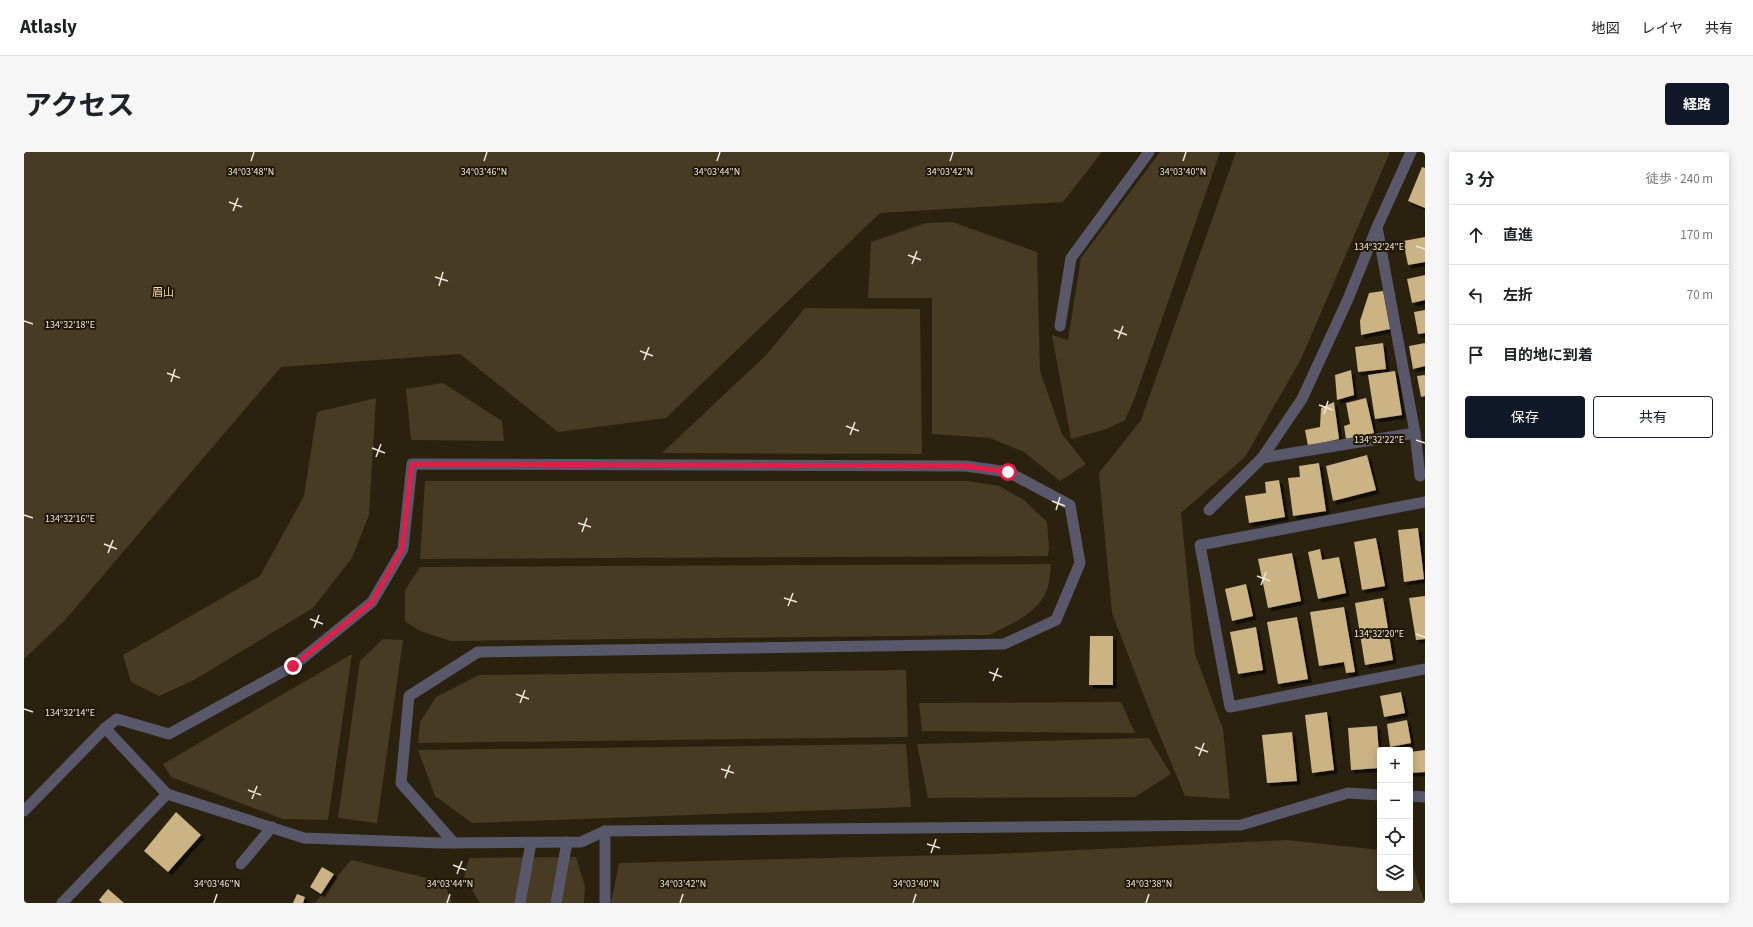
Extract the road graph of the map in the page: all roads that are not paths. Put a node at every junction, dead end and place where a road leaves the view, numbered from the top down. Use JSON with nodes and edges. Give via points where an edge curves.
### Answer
{"nodes":[{"id":1,"x":1149,"y":152,"type":"edge"},
{"id":2,"x":1411,"y":152,"type":"edge"},
{"id":3,"x":1377,"y":227,"type":"junction"},
{"id":4,"x":1060,"y":326,"type":"dead end"},
{"id":5,"x":1415,"y":433,"type":"junction"},
{"id":6,"x":1262,"y":458,"type":"junction"},
{"id":7,"x":1420,"y":476,"type":"dead end"},
{"id":8,"x":1425,"y":502,"type":"edge"},
{"id":9,"x":1209,"y":510,"type":"dead end"},
{"id":10,"x":1425,"y":669,"type":"edge"},
{"id":11,"x":105,"y":728,"type":"junction"},
{"id":12,"x":167,"y":794,"type":"junction"},
{"id":13,"x":1377,"y":794,"type":"edge"},
{"id":14,"x":1413,"y":796,"type":"edge"},
{"id":15,"x":1425,"y":797,"type":"edge"},
{"id":16,"x":24,"y":811,"type":"edge"},
{"id":17,"x":272,"y":827,"type":"junction"},
{"id":18,"x":605,"y":831,"type":"junction"},
{"id":19,"x":567,"y":842,"type":"junction"},
{"id":20,"x":454,"y":843,"type":"junction"},
{"id":21,"x":531,"y":843,"type":"junction"},
{"id":22,"x":241,"y":864,"type":"dead end"},
{"id":23,"x":62,"y":903,"type":"edge"},
{"id":24,"x":520,"y":903,"type":"edge"},
{"id":25,"x":556,"y":903,"type":"edge"},
{"id":26,"x":606,"y":903,"type":"edge"}],
"edges":[{"from":1,"to":4,"type":"street","via":[[1071,258]]},
{"from":2,"to":3,"type":"street"},
{"from":3,"to":5,"type":"street"},
{"from":3,"to":6,"type":"street","via":[[1348,299],[1302,399]]},
{"from":5,"to":6,"type":"street"},
{"from":5,"to":7,"type":"street"},
{"from":6,"to":9,"type":"street"},
{"from":8,"to":10,"type":"street","via":[[1200,545],[1230,707]]},
{"from":11,"to":12,"type":"street"},
{"from":11,"to":16,"type":"street"},
{"from":11,"to":20,"type":"street","via":[[117,719],[169,734],[293,666],[372,602],[402,549],[412,464],[966,466],[1008,472],[1070,504],[1080,563],[1056,620],[1004,644],[478,652],[409,696],[401,783]]},
{"from":12,"to":17,"type":"street"},
{"from":12,"to":23,"type":"street"},
{"from":13,"to":18,"type":"street","via":[[1348,793],[1241,825]]},
{"from":14,"to":15,"type":"street"},
{"from":17,"to":20,"type":"street","via":[[304,838]]},
{"from":17,"to":22,"type":"street"},
{"from":18,"to":19,"type":"street","via":[[581,842]]},
{"from":18,"to":26,"type":"street"},
{"from":19,"to":21,"type":"street"},
{"from":19,"to":25,"type":"street"},
{"from":20,"to":21,"type":"street"},
{"from":21,"to":24,"type":"street"}]}
